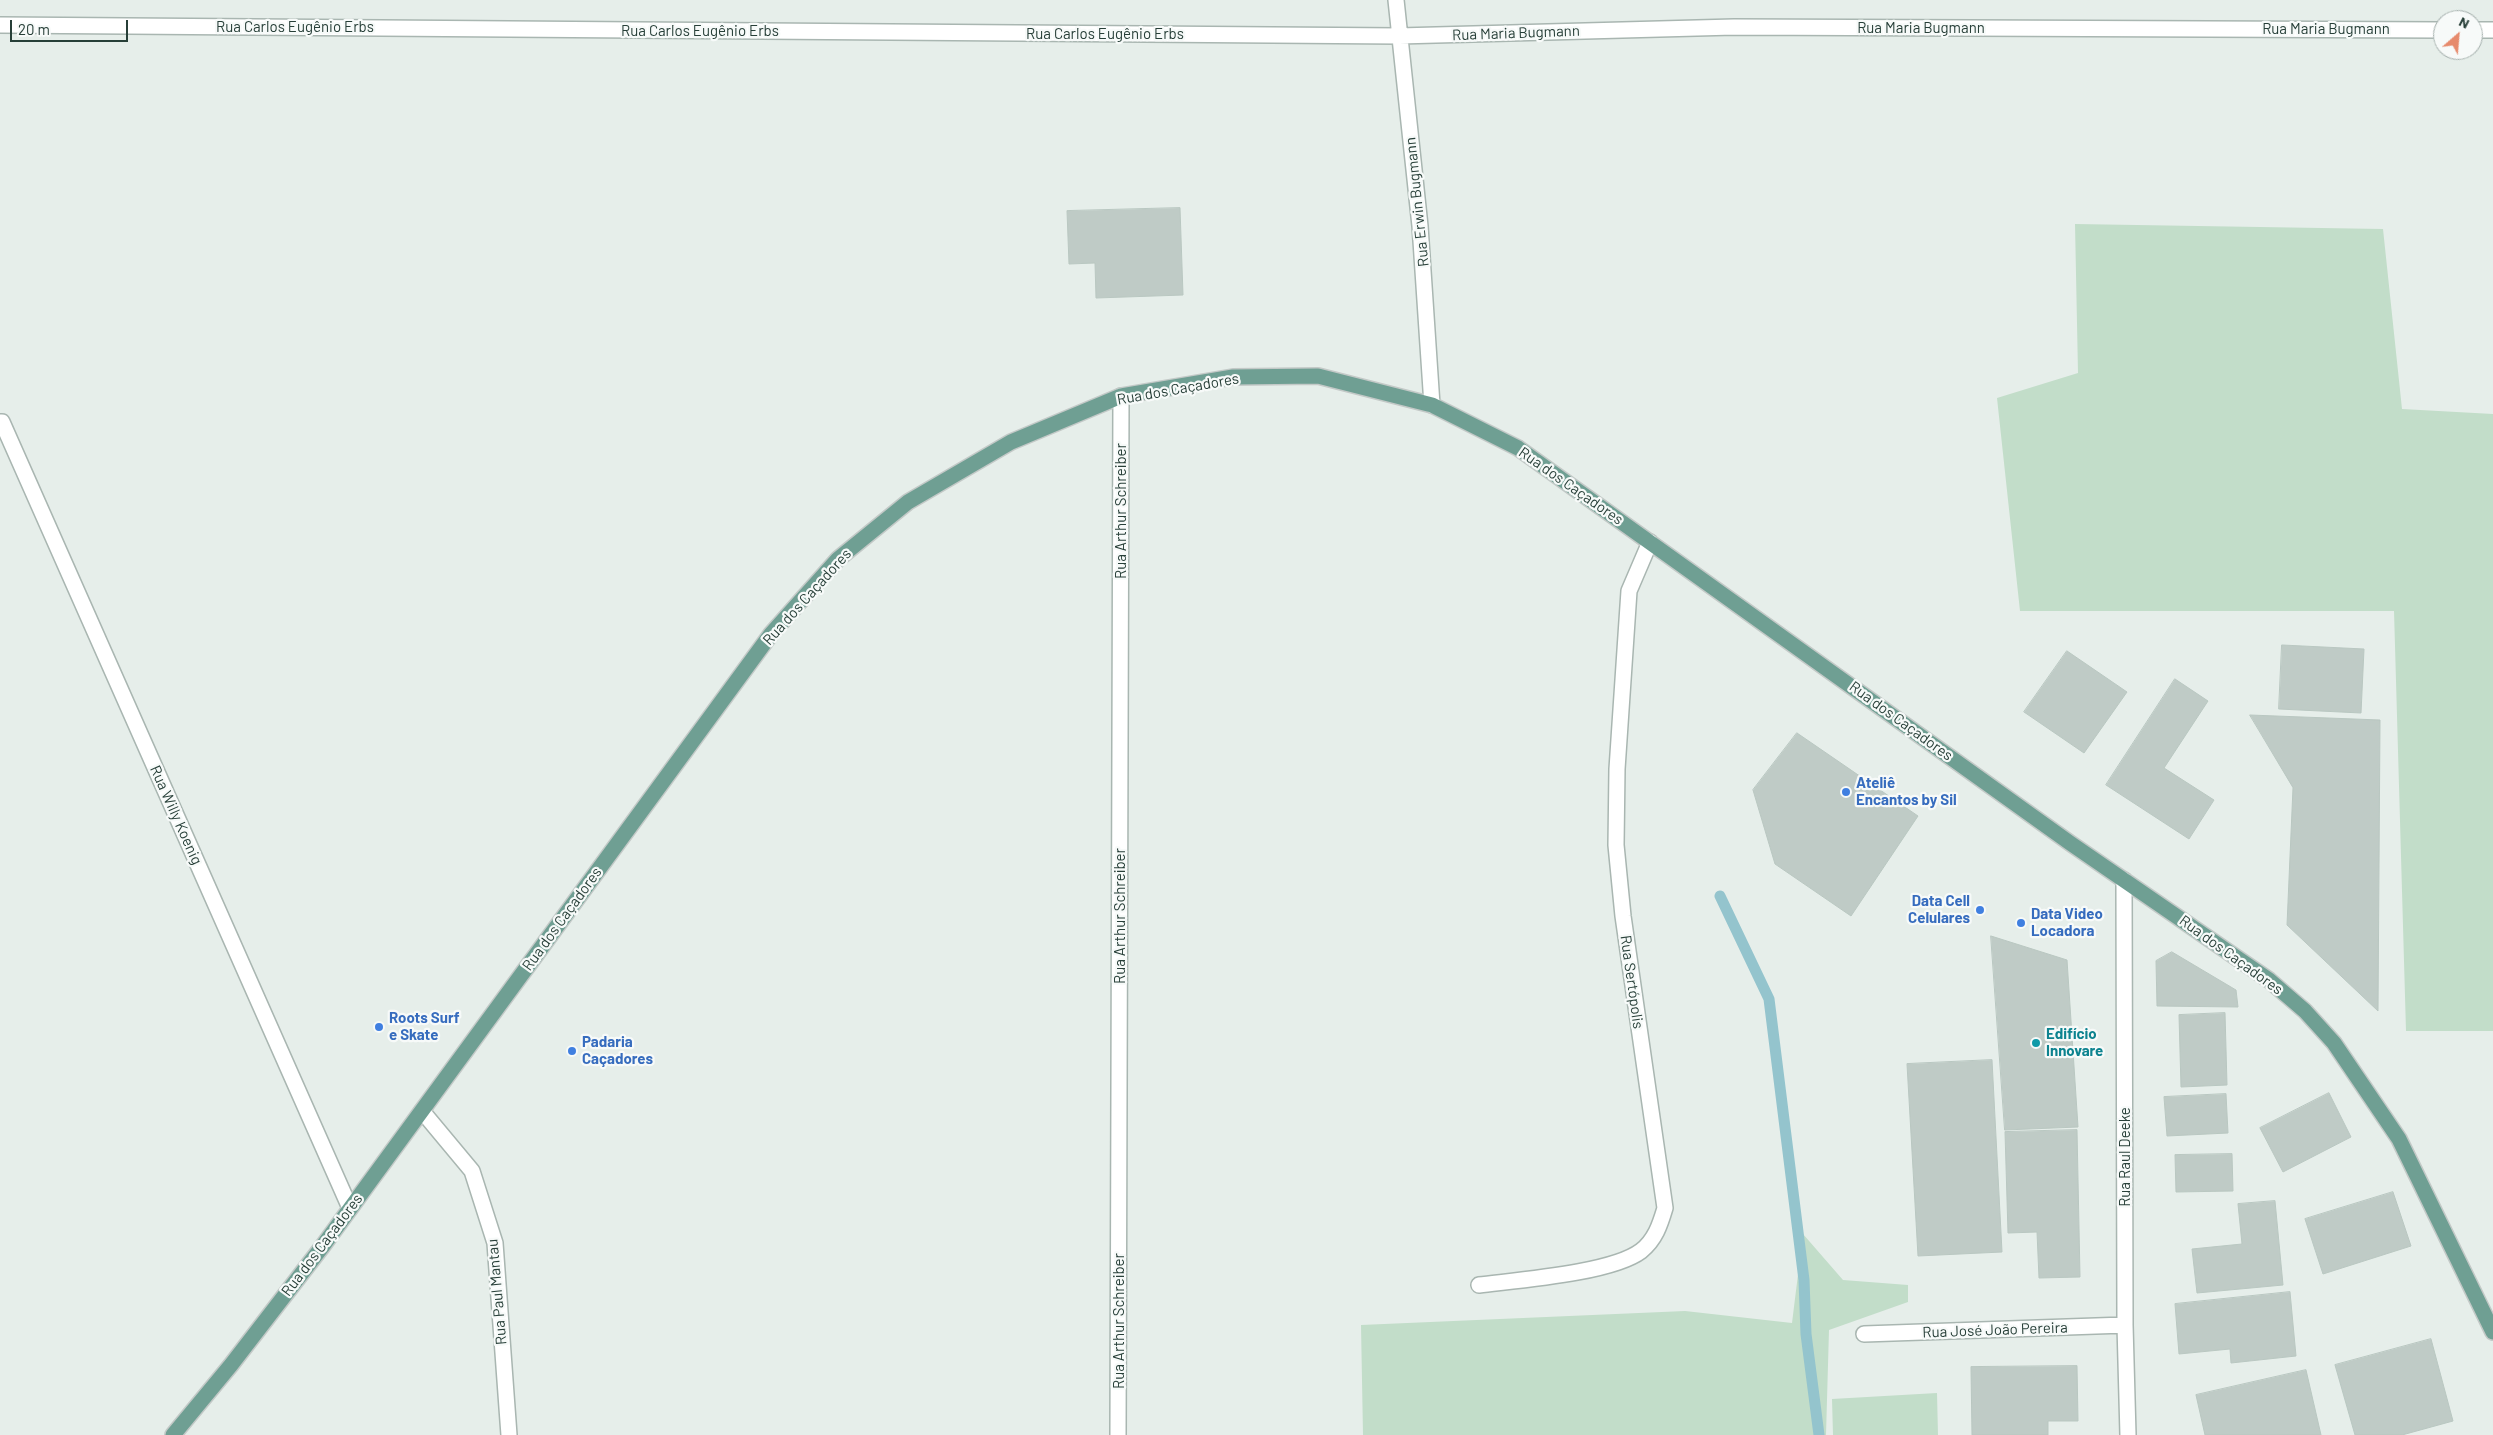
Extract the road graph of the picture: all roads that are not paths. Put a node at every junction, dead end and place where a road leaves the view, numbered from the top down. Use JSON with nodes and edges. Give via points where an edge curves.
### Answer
{"nodes":[{"id":1,"x":1396,"y":0,"type":"edge"},
{"id":2,"x":0,"y":25,"type":"edge"},
{"id":3,"x":2433,"y":30,"type":"edge"},
{"id":4,"x":1399,"y":36,"type":"junction"},
{"id":5,"x":1122,"y":396,"type":"junction"},
{"id":6,"x":1432,"y":405,"type":"junction"},
{"id":7,"x":1,"y":422,"type":"edge"},
{"id":8,"x":1650,"y":542,"type":"junction"},
{"id":9,"x":2124,"y":880,"type":"junction"},
{"id":10,"x":422,"y":1111,"type":"junction"},
{"id":11,"x":350,"y":1208,"type":"junction"},
{"id":12,"x":1479,"y":1285,"type":"dead end"},
{"id":13,"x":2125,"y":1325,"type":"junction"},
{"id":14,"x":2493,"y":1332,"type":"edge"},
{"id":15,"x":1864,"y":1334,"type":"dead end"},
{"id":16,"x":173,"y":1435,"type":"edge"},
{"id":17,"x":509,"y":1435,"type":"edge"},
{"id":18,"x":1118,"y":1435,"type":"edge"},
{"id":19,"x":2128,"y":1435,"type":"edge"}],
"edges":[{"from":1,"to":4,"type":"street","name":"Rua Erwin Bugmann"},
{"from":2,"to":4,"type":"street","name":"Rua Carlos Eugênio Erbs"},
{"from":3,"to":4,"type":"street","name":"Rua Maria Bugmann","via":[[1734,27]]},
{"from":4,"to":6,"type":"street","name":"Rua Erwin Bugmann","via":[[1420,226]]},
{"from":5,"to":6,"type":"main road","name":"Rua dos Caçadores","via":[[1233,377],[1318,376]]},
{"from":5,"to":10,"type":"main road","name":"Rua dos Caçadores","via":[[1002,447],[908,502],[838,558],[771,634]]},
{"from":5,"to":18,"type":"street","name":"Rua Arthur Schreiber"},
{"from":6,"to":8,"type":"main road","name":"Rua dos Caçadores","via":[[1518,448]]},
{"from":7,"to":11,"type":"street","name":"Rua Willy Koenig"},
{"from":8,"to":9,"type":"main road","name":"Rua dos Caçadores"},
{"from":8,"to":12,"type":"street","name":"Rua Sertópolis","via":[[1629,591],[1617,769],[1616,845],[1623,916],[1665,1208],[1657,1233],[1641,1251],[1615,1265]]},
{"from":9,"to":13,"type":"street","name":"Rua Raul Deeke"},
{"from":9,"to":14,"type":"main road","name":"Rua dos Caçadores","via":[[2269,980],[2306,1011],[2334,1043],[2399,1139]]},
{"from":10,"to":11,"type":"main road","name":"Rua dos Caçadores"},
{"from":10,"to":17,"type":"street","name":"Rua Paul Mantau","via":[[472,1172],[495,1243]]},
{"from":11,"to":16,"type":"main road","name":"Rua dos Caçadores","via":[[231,1365]]},
{"from":13,"to":15,"type":"street","name":"Rua José João Pereira"},
{"from":13,"to":19,"type":"street","name":"Rua Raul Deeke"}]}
